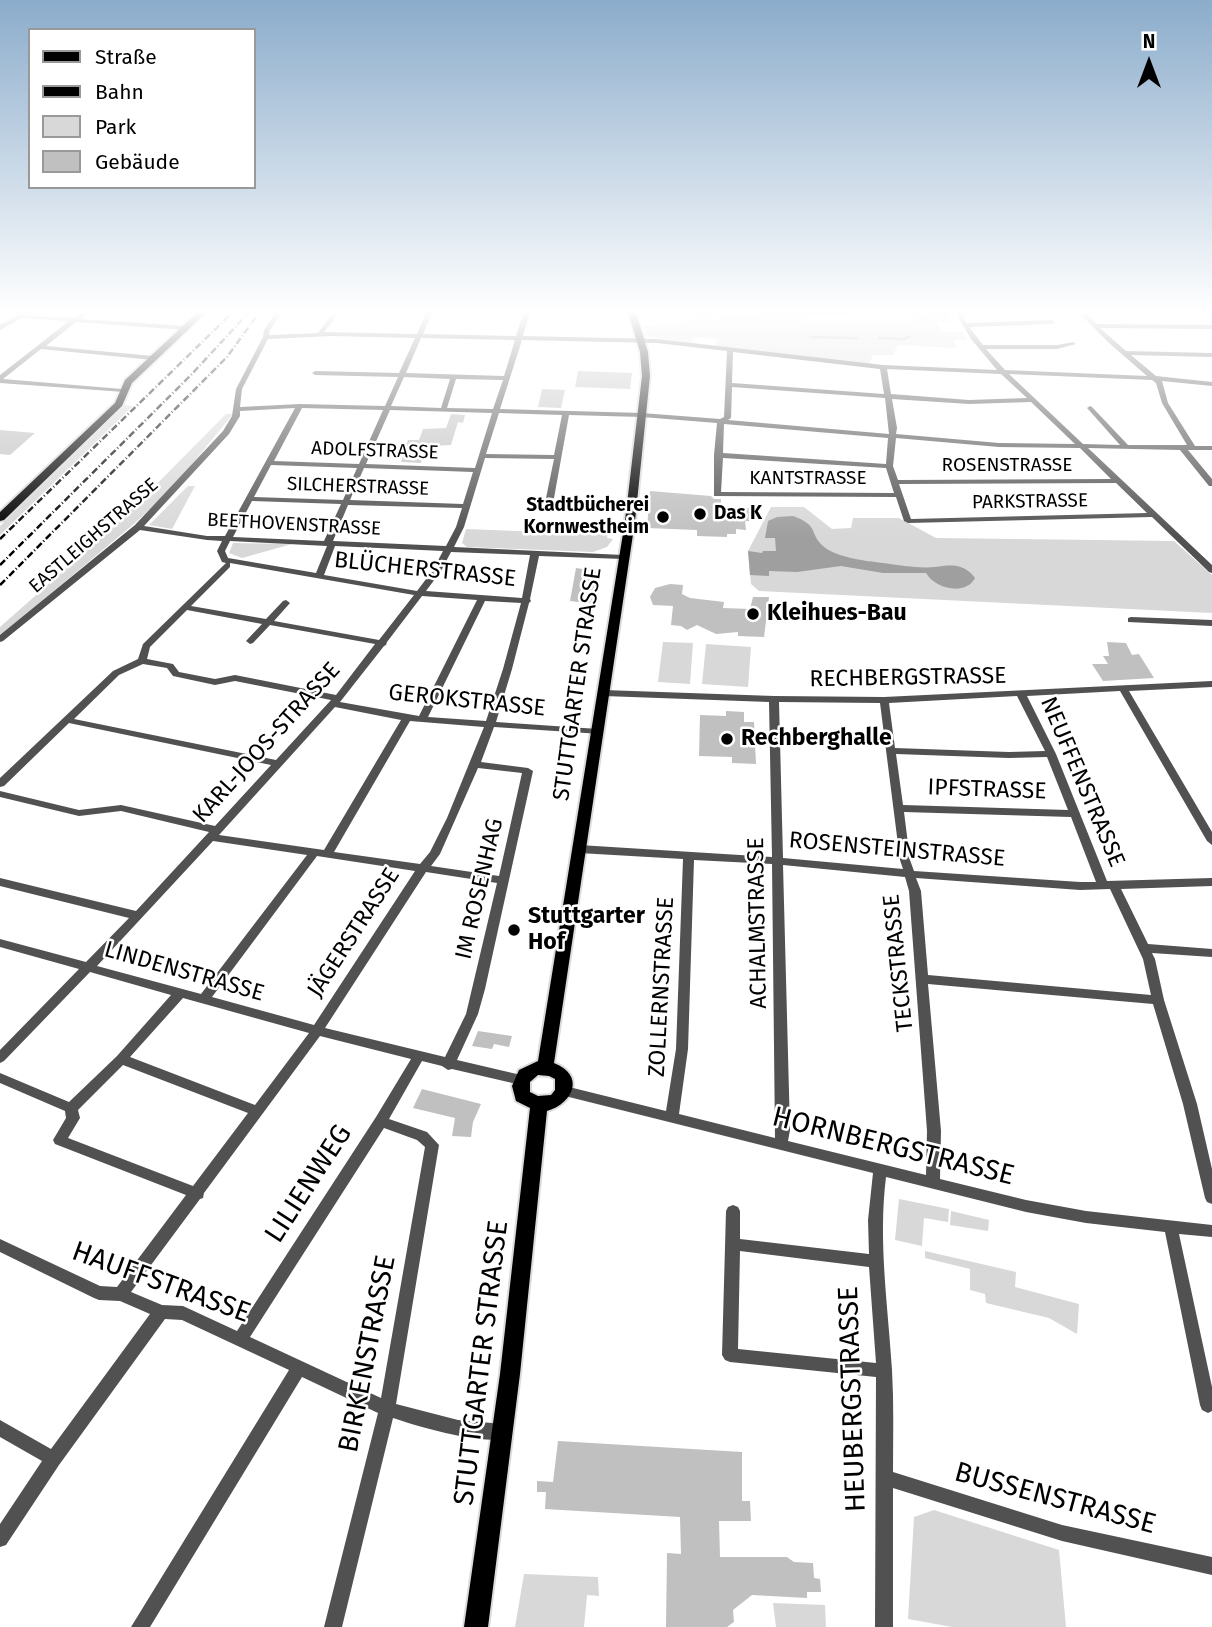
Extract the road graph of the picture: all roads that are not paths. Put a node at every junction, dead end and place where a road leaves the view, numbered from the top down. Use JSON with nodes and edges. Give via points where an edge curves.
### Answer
{"nodes":[{"id":1,"x":49,"y":385,"type":"edge"},
{"id":2,"x":128,"y":385,"type":"edge"},
{"id":3,"x":241,"y":385,"type":"edge"},
{"id":4,"x":399,"y":385,"type":"edge"},
{"id":5,"x":451,"y":385,"type":"edge"},
{"id":6,"x":506,"y":385,"type":"edge"},
{"id":7,"x":645,"y":385,"type":"edge"},
{"id":8,"x":730,"y":385,"type":"joint"},
{"id":9,"x":886,"y":385,"type":"edge"},
{"id":10,"x":1016,"y":385,"type":"edge"},
{"id":11,"x":1159,"y":385,"type":"edge"},
{"id":12,"x":122,"y":391,"type":"junction"},
{"id":13,"x":888,"y":396,"type":"junction"},
{"id":14,"x":1032,"y":400,"type":"junction"},
{"id":15,"x":300,"y":406,"type":"junction"},
{"id":16,"x":1090,"y":408,"type":"dead end"},
{"id":17,"x":238,"y":409,"type":"junction"},
{"id":18,"x":388,"y":410,"type":"junction"},
{"id":19,"x":443,"y":411,"type":"junction"},
{"id":20,"x":497,"y":412,"type":"junction"},
{"id":21,"x":566,"y":413,"type":"junction"},
{"id":22,"x":642,"y":415,"type":"junction"},
{"id":23,"x":724,"y":420,"type":"junction"},
{"id":24,"x":893,"y":434,"type":"junction"},
{"id":25,"x":1082,"y":445,"type":"junction"},
{"id":26,"x":1125,"y":446,"type":"junction"},
{"id":27,"x":1182,"y":447,"type":"junction"},
{"id":28,"x":1192,"y":447,"type":"junction"},
{"id":29,"x":1212,"y":448,"type":"edge"},
{"id":30,"x":718,"y":455,"type":"junction"},
{"id":31,"x":484,"y":456,"type":"junction"},
{"id":32,"x":558,"y":457,"type":"junction"},
{"id":33,"x":271,"y":463,"type":"junction"},
{"id":34,"x":361,"y":466,"type":"junction"},
{"id":35,"x":889,"y":466,"type":"junction"},
{"id":36,"x":479,"y":470,"type":"junction"},
{"id":37,"x":1119,"y":481,"type":"junction"},
{"id":38,"x":894,"y":482,"type":"junction"},
{"id":39,"x":1212,"y":484,"type":"edge"},
{"id":40,"x":899,"y":495,"type":"junction"},
{"id":41,"x":550,"y":498,"type":"dead end"},
{"id":42,"x":250,"y":499,"type":"junction"},
{"id":43,"x":344,"y":502,"type":"junction"},
{"id":44,"x":466,"y":506,"type":"junction"},
{"id":45,"x":1153,"y":515,"type":"junction"},
{"id":46,"x":0,"y":518,"type":"edge"},
{"id":47,"x":138,"y":527,"type":"junction"},
{"id":48,"x":229,"y":538,"type":"junction"},
{"id":49,"x":330,"y":543,"type":"junction"},
{"id":50,"x":449,"y":549,"type":"junction"},
{"id":51,"x":535,"y":553,"type":"junction"},
{"id":52,"x":1212,"y":556,"type":"edge"},
{"id":53,"x":623,"y":557,"type":"junction"},
{"id":54,"x":1199,"y":558,"type":"junction"},
{"id":55,"x":227,"y":565,"type":"dead end"},
{"id":56,"x":1212,"y":570,"type":"edge"},
{"id":57,"x":319,"y":577,"type":"junction"},
{"id":58,"x":419,"y":593,"type":"junction"},
{"id":59,"x":482,"y":598,"type":"junction"},
{"id":60,"x":527,"y":601,"type":"junction"},
{"id":61,"x":286,"y":603,"type":"dead end"},
{"id":62,"x":185,"y":607,"type":"junction"},
{"id":63,"x":1131,"y":620,"type":"dead end"},
{"id":64,"x":267,"y":623,"type":"junction"},
{"id":65,"x":1212,"y":623,"type":"edge"},
{"id":66,"x":0,"y":639,"type":"edge"},
{"id":67,"x":250,"y":641,"type":"dead end"},
{"id":68,"x":383,"y":643,"type":"junction"},
{"id":69,"x":142,"y":661,"type":"junction"},
{"id":70,"x":1212,"y":684,"type":"edge"},
{"id":71,"x":1123,"y":688,"type":"junction"},
{"id":72,"x":604,"y":693,"type":"junction"},
{"id":73,"x":1021,"y":694,"type":"junction"},
{"id":74,"x":774,"y":699,"type":"junction"},
{"id":75,"x":884,"y":700,"type":"junction"},
{"id":76,"x":335,"y":701,"type":"junction"},
{"id":77,"x":407,"y":718,"type":"junction"},
{"id":78,"x":422,"y":719,"type":"junction"},
{"id":79,"x":67,"y":720,"type":"junction"},
{"id":80,"x":491,"y":725,"type":"junction"},
{"id":81,"x":598,"y":732,"type":"junction"},
{"id":82,"x":891,"y":751,"type":"junction"},
{"id":83,"x":1051,"y":754,"type":"junction"},
{"id":84,"x":277,"y":764,"type":"junction"},
{"id":85,"x":475,"y":764,"type":"junction"},
{"id":86,"x":0,"y":784,"type":"edge"},
{"id":87,"x":0,"y":794,"type":"edge"},
{"id":88,"x":898,"y":808,"type":"junction"},
{"id":89,"x":1074,"y":814,"type":"junction"},
{"id":90,"x":213,"y":833,"type":"junction"},
{"id":91,"x":1212,"y":841,"type":"edge"},
{"id":92,"x":579,"y":849,"type":"junction"},
{"id":93,"x":314,"y":853,"type":"junction"},
{"id":94,"x":327,"y":855,"type":"junction"},
{"id":95,"x":689,"y":856,"type":"junction"},
{"id":96,"x":778,"y":861,"type":"junction"},
{"id":97,"x":422,"y":869,"type":"junction"},
{"id":98,"x":910,"y":873,"type":"junction"},
{"id":99,"x":504,"y":880,"type":"junction"},
{"id":100,"x":1212,"y":881,"type":"edge"},
{"id":101,"x":0,"y":882,"type":"edge"},
{"id":102,"x":1109,"y":886,"type":"junction"},
{"id":103,"x":138,"y":916,"type":"junction"},
{"id":104,"x":0,"y":943,"type":"edge"},
{"id":105,"x":1145,"y":948,"type":"junction"},
{"id":106,"x":1212,"y":953,"type":"edge"},
{"id":107,"x":89,"y":967,"type":"junction"},
{"id":108,"x":924,"y":979,"type":"junction"},
{"id":109,"x":181,"y":992,"type":"junction"},
{"id":110,"x":204,"y":999,"type":"junction"},
{"id":111,"x":1158,"y":1000,"type":"junction"},
{"id":112,"x":317,"y":1031,"type":"junction"},
{"id":113,"x":6,"y":1044,"type":"edge"},
{"id":114,"x":418,"y":1057,"type":"junction"},
{"id":115,"x":0,"y":1058,"type":"edge"},
{"id":116,"x":121,"y":1059,"type":"junction"},
{"id":117,"x":448,"y":1065,"type":"junction"},
{"id":118,"x":545,"y":1068,"type":"junction"},
{"id":119,"x":0,"y":1078,"type":"edge"},
{"id":120,"x":521,"y":1080,"type":"junction"},
{"id":121,"x":565,"y":1091,"type":"junction"},
{"id":122,"x":539,"y":1104,"type":"junction"},
{"id":123,"x":71,"y":1108,"type":"junction"},
{"id":124,"x":257,"y":1111,"type":"junction"},
{"id":125,"x":673,"y":1118,"type":"junction"},
{"id":126,"x":381,"y":1121,"type":"junction"},
{"id":127,"x":781,"y":1145,"type":"junction"},
{"id":128,"x":880,"y":1169,"type":"junction"},
{"id":129,"x":933,"y":1183,"type":"junction"},
{"id":130,"x":198,"y":1194,"type":"junction"},
{"id":131,"x":1212,"y":1198,"type":"edge"},
{"id":132,"x":733,"y":1211,"type":"dead end"},
{"id":133,"x":1171,"y":1227,"type":"junction"},
{"id":134,"x":1212,"y":1231,"type":"edge"},
{"id":135,"x":733,"y":1244,"type":"junction"},
{"id":136,"x":0,"y":1245,"type":"edge"},
{"id":137,"x":875,"y":1261,"type":"junction"},
{"id":138,"x":121,"y":1294,"type":"junction"},
{"id":139,"x":161,"y":1312,"type":"junction"},
{"id":140,"x":241,"y":1338,"type":"junction"},
{"id":141,"x":299,"y":1368,"type":"junction"},
{"id":142,"x":884,"y":1371,"type":"junction"},
{"id":143,"x":1208,"y":1405,"type":"dead end"},
{"id":144,"x":387,"y":1409,"type":"junction"},
{"id":145,"x":0,"y":1428,"type":"edge"},
{"id":146,"x":503,"y":1432,"type":"junction"},
{"id":147,"x":53,"y":1459,"type":"junction"},
{"id":148,"x":884,"y":1477,"type":"junction"},
{"id":149,"x":0,"y":1539,"type":"edge"},
{"id":150,"x":1212,"y":1566,"type":"edge"},
{"id":151,"x":140,"y":1627,"type":"edge"},
{"id":152,"x":333,"y":1627,"type":"edge"},
{"id":153,"x":476,"y":1627,"type":"edge"},
{"id":154,"x":884,"y":1627,"type":"edge"}],
"edges":[{"from":1,"to":12,"type":"street"},
{"from":2,"to":12,"type":"main road"},
{"from":3,"to":17,"type":"street","name":"EASTLEIGHSTRASSE"},
{"from":4,"to":18,"type":"street"},
{"from":5,"to":19,"type":"street"},
{"from":6,"to":20,"type":"street","name":"KARL-JOOS-STRASSE"},
{"from":7,"to":22,"type":"main road","name":"STUTTGARTER STRASSE"},
{"from":8,"to":13,"type":"street"},
{"from":8,"to":23,"type":"street"},
{"from":9,"to":13,"type":"street"},
{"from":10,"to":14,"type":"street"},
{"from":11,"to":28,"type":"street"},
{"from":12,"to":46,"type":"main road","via":[[119,404]]},
{"from":13,"to":14,"type":"street","via":[[969,402]]},
{"from":13,"to":24,"type":"street"},
{"from":14,"to":25,"type":"street"},
{"from":15,"to":17,"type":"street"},
{"from":15,"to":18,"type":"street"},
{"from":15,"to":33,"type":"street"},
{"from":16,"to":26,"type":"street"},
{"from":17,"to":47,"type":"street","name":"EASTLEIGHSTRASSE","via":[[226,432]]},
{"from":18,"to":19,"type":"street"},
{"from":18,"to":34,"type":"street"},
{"from":19,"to":20,"type":"street"},
{"from":20,"to":21,"type":"street"},
{"from":20,"to":31,"type":"street","name":"KARL-JOOS-STRASSE"},
{"from":21,"to":22,"type":"street"},
{"from":21,"to":32,"type":"street"},
{"from":22,"to":23,"type":"street"},
{"from":22,"to":53,"type":"main road","name":"STUTTGARTER STRASSE"},
{"from":23,"to":24,"type":"street"},
{"from":23,"to":30,"type":"street"},
{"from":24,"to":25,"type":"street","via":[[999,445]]},
{"from":24,"to":35,"type":"street"},
{"from":25,"to":26,"type":"street"},
{"from":25,"to":37,"type":"street"},
{"from":26,"to":27,"type":"street"},
{"from":27,"to":28,"type":"street"},
{"from":27,"to":39,"type":"street"},
{"from":28,"to":29,"type":"street"},
{"from":30,"to":35,"type":"street"},
{"from":30,"to":40,"type":"street","name":"KANTSTRASSE","via":[[717,494]]},
{"from":31,"to":32,"type":"street"},
{"from":31,"to":36,"type":"street","name":"KARL-JOOS-STRASSE"},
{"from":32,"to":41,"type":"street"},
{"from":33,"to":34,"type":"street","name":"ADOLFSTRASSE"},
{"from":33,"to":42,"type":"street"},
{"from":34,"to":36,"type":"street","name":"ADOLFSTRASSE"},
{"from":34,"to":43,"type":"street"},
{"from":35,"to":38,"type":"street"},
{"from":36,"to":44,"type":"street","name":"KARL-JOOS-STRASSE"},
{"from":37,"to":38,"type":"street","name":"ROSENSTRASSE"},
{"from":37,"to":45,"type":"street"},
{"from":38,"to":40,"type":"street"},
{"from":40,"to":45,"type":"street","name":"PARKSTRASSE","via":[[908,521]]},
{"from":42,"to":43,"type":"street","name":"SILCHERSTRASSE"},
{"from":42,"to":48,"type":"street"},
{"from":43,"to":44,"type":"street","name":"SILCHERSTRASSE"},
{"from":43,"to":49,"type":"street"},
{"from":44,"to":50,"type":"street","name":"KARL-JOOS-STRASSE"},
{"from":45,"to":54,"type":"street"},
{"from":47,"to":48,"type":"street","name":"BEETHOVENSTRASSE"},
{"from":47,"to":66,"type":"street","name":"EASTLEIGHSTRASSE"},
{"from":48,"to":49,"type":"street","name":"BEETHOVENSTRASSE"},
{"from":48,"to":57,"type":"street","name":"BLÜCHERSTRASSE","via":[[221,551],[225,560]]},
{"from":49,"to":50,"type":"street","name":"BEETHOVENSTRASSE"},
{"from":49,"to":57,"type":"street"},
{"from":50,"to":51,"type":"street","name":"BEETHOVENSTRASSE"},
{"from":50,"to":58,"type":"street","name":"KARL-JOOS-STRASSE"},
{"from":51,"to":53,"type":"street","name":"BEETHOVENSTRASSE"},
{"from":51,"to":60,"type":"street","name":"JÄGERSTRASSE"},
{"from":52,"to":54,"type":"street"},
{"from":53,"to":72,"type":"main road","name":"STUTTGARTER STRASSE"},
{"from":54,"to":56,"type":"street"},
{"from":55,"to":62,"type":"street"},
{"from":57,"to":58,"type":"street","name":"BLÜCHERSTRASSE"},
{"from":58,"to":59,"type":"street","name":"BLÜCHERSTRASSE"},
{"from":58,"to":68,"type":"street","name":"KARL-JOOS-STRASSE"},
{"from":59,"to":60,"type":"street","name":"BLÜCHERSTRASSE"},
{"from":59,"to":78,"type":"street"},
{"from":60,"to":80,"type":"street","name":"JÄGERSTRASSE"},
{"from":61,"to":64,"type":"street"},
{"from":62,"to":64,"type":"street"},
{"from":62,"to":69,"type":"street","via":[[146,646]]},
{"from":63,"to":65,"type":"street"},
{"from":64,"to":67,"type":"street"},
{"from":64,"to":68,"type":"street"},
{"from":68,"to":76,"type":"street","name":"KARL-JOOS-STRASSE"},
{"from":69,"to":76,"type":"street","name":"GEROKSTRASSE","via":[[170,666],[176,674],[215,682],[235,678]]},
{"from":69,"to":79,"type":"street","via":[[116,673]]},
{"from":70,"to":71,"type":"street","name":"RECHBERGSTRASSE"},
{"from":71,"to":73,"type":"street","name":"RECHBERGSTRASSE"},
{"from":71,"to":91,"type":"street"},
{"from":72,"to":74,"type":"street","name":"RECHBERGSTRASSE"},
{"from":72,"to":81,"type":"main road","name":"STUTTGARTER STRASSE"},
{"from":73,"to":75,"type":"street","name":"RECHBERGSTRASSE"},
{"from":73,"to":83,"type":"street","name":"NEUFFENSTRASSE"},
{"from":74,"to":75,"type":"street","name":"RECHBERGSTRASSE"},
{"from":74,"to":96,"type":"street","name":"ACHALMSTRASSE"},
{"from":75,"to":82,"type":"street","name":"TECKSTRASSE"},
{"from":76,"to":77,"type":"street","name":"GEROKSTRASSE"},
{"from":76,"to":84,"type":"street","name":"KARL-JOOS-STRASSE"},
{"from":77,"to":78,"type":"street","name":"GEROKSTRASSE"},
{"from":77,"to":94,"type":"street"},
{"from":78,"to":80,"type":"street","name":"GEROKSTRASSE"},
{"from":79,"to":84,"type":"street"},
{"from":79,"to":86,"type":"street"},
{"from":80,"to":81,"type":"street","name":"GEROKSTRASSE"},
{"from":80,"to":85,"type":"street","name":"JÄGERSTRASSE"},
{"from":81,"to":92,"type":"main road","name":"STUTTGARTER STRASSE"},
{"from":82,"to":83,"type":"street"},
{"from":82,"to":88,"type":"street","name":"TECKSTRASSE"},
{"from":83,"to":89,"type":"street","name":"NEUFFENSTRASSE"},
{"from":84,"to":90,"type":"street","name":"KARL-JOOS-STRASSE"},
{"from":85,"to":97,"type":"street","name":"JÄGERSTRASSE","via":[[435,854]]},
{"from":85,"to":99,"type":"street","name":"IM ROSENHAG","via":[[528,771]]},
{"from":87,"to":90,"type":"street","via":[[79,813],[121,808]]},
{"from":88,"to":89,"type":"street","name":"IPFSTRASSE"},
{"from":88,"to":98,"type":"street","name":"TECKSTRASSE"},
{"from":89,"to":102,"type":"street","name":"NEUFFENSTRASSE"},
{"from":90,"to":93,"type":"street"},
{"from":90,"to":103,"type":"street","name":"KARL-JOOS-STRASSE"},
{"from":92,"to":95,"type":"street","name":"ROSENSTEINSTRASSE"},
{"from":92,"to":118,"type":"main road","name":"STUTTGARTER STRASSE"},
{"from":93,"to":94,"type":"street"},
{"from":93,"to":110,"type":"street"},
{"from":94,"to":97,"type":"street"},
{"from":95,"to":96,"type":"street","name":"ROSENSTEINSTRASSE"},
{"from":95,"to":125,"type":"street","name":"ZOLLERNSTRASSE","via":[[682,1049]]},
{"from":96,"to":98,"type":"street","name":"ROSENSTEINSTRASSE"},
{"from":96,"to":127,"type":"street","name":"ACHALMSTRASSE"},
{"from":97,"to":99,"type":"street"},
{"from":97,"to":112,"type":"street","name":"JÄGERSTRASSE"},
{"from":98,"to":102,"type":"street","name":"ROSENSTEINSTRASSE"},
{"from":98,"to":108,"type":"street","name":"TECKSTRASSE"},
{"from":99,"to":117,"type":"street","name":"IM ROSENHAG","via":[[472,1014]]},
{"from":100,"to":102,"type":"street","name":"ROSENSTEINSTRASSE"},
{"from":101,"to":103,"type":"street"},
{"from":102,"to":105,"type":"street","name":"NEUFFENSTRASSE"},
{"from":103,"to":107,"type":"street","name":"KARL-JOOS-STRASSE"},
{"from":104,"to":107,"type":"street","name":"LINDENSTRASSE"},
{"from":105,"to":106,"type":"street"},
{"from":105,"to":111,"type":"street","name":"NEUFFENSTRASSE"},
{"from":107,"to":109,"type":"street","name":"LINDENSTRASSE"},
{"from":107,"to":113,"type":"street","name":"KARL-JOOS-STRASSE"},
{"from":108,"to":111,"type":"street"},
{"from":108,"to":129,"type":"street","name":"TECKSTRASSE"},
{"from":109,"to":110,"type":"street","name":"LINDENSTRASSE"},
{"from":109,"to":116,"type":"street"},
{"from":110,"to":112,"type":"street","name":"LINDENSTRASSE"},
{"from":111,"to":131,"type":"street","name":"NEUFFENSTRASSE","via":[[1190,1104]]},
{"from":112,"to":114,"type":"street","name":"LINDENSTRASSE"},
{"from":112,"to":124,"type":"street","name":"JÄGERSTRASSE"},
{"from":113,"to":115,"type":"street","name":"KARL-JOOS-STRASSE"},
{"from":114,"to":117,"type":"street","name":"LINDENSTRASSE"},
{"from":114,"to":126,"type":"street","name":"LILIENWEG"},
{"from":116,"to":123,"type":"street"},
{"from":116,"to":124,"type":"street"},
{"from":117,"to":120,"type":"street","name":"LINDENSTRASSE"},
{"from":118,"to":120,"type":"main road","via":[[530,1070]]},
{"from":118,"to":121,"type":"main road","via":[[562,1075]]},
{"from":119,"to":123,"type":"street"},
{"from":120,"to":122,"type":"main road","via":[[522,1096]]},
{"from":121,"to":122,"type":"main road","via":[[555,1101]]},
{"from":121,"to":125,"type":"street","name":"HORNBERGSTRASSE"},
{"from":122,"to":146,"type":"main road","name":"STUTTGARTER STRASSE"},
{"from":123,"to":130,"type":"street","via":[[73,1118],[60,1140]]},
{"from":124,"to":130,"type":"street","name":"JÄGERSTRASSE"},
{"from":125,"to":127,"type":"street","name":"HORNBERGSTRASSE"},
{"from":126,"to":140,"type":"street","name":"LILIENWEG"},
{"from":126,"to":144,"type":"street","name":"BIRKENSTRASSE","via":[[422,1136],[432,1145]]},
{"from":127,"to":128,"type":"street","name":"HORNBERGSTRASSE"},
{"from":128,"to":129,"type":"street","name":"HORNBERGSTRASSE"},
{"from":128,"to":137,"type":"street","name":"HEUBERGSTRASSE"},
{"from":129,"to":133,"type":"street","name":"HORNBERGSTRASSE","via":[[1054,1212]]},
{"from":130,"to":138,"type":"street","name":"JÄGERSTRASSE"},
{"from":132,"to":135,"type":"street"},
{"from":133,"to":134,"type":"street","name":"HORNBERGSTRASSE"},
{"from":133,"to":143,"type":"street"},
{"from":135,"to":137,"type":"street"},
{"from":135,"to":142,"type":"street","via":[[730,1355]]},
{"from":136,"to":138,"type":"street","name":"HAUFFSTRASSE","via":[[99,1293]]},
{"from":137,"to":142,"type":"street","name":"HEUBERGSTRASSE"},
{"from":138,"to":139,"type":"street","name":"HAUFFSTRASSE"},
{"from":139,"to":140,"type":"street","name":"HAUFFSTRASSE","via":[[183,1313]]},
{"from":139,"to":147,"type":"street"},
{"from":140,"to":141,"type":"street","name":"HAUFFSTRASSE"},
{"from":141,"to":144,"type":"street","name":"HAUFFSTRASSE"},
{"from":141,"to":151,"type":"street"},
{"from":142,"to":148,"type":"street","name":"HEUBERGSTRASSE"},
{"from":144,"to":146,"type":"street","name":"HAUFFSTRASSE","via":[[460,1429]]},
{"from":144,"to":152,"type":"street","name":"BIRKENSTRASSE"},
{"from":145,"to":147,"type":"street"},
{"from":146,"to":153,"type":"main road","name":"STUTTGARTER STRASSE"},
{"from":147,"to":149,"type":"street"},
{"from":148,"to":150,"type":"street","name":"BUSSENSTRASSE","via":[[1062,1533]]},
{"from":148,"to":154,"type":"street","name":"HEUBERGSTRASSE"}]}
